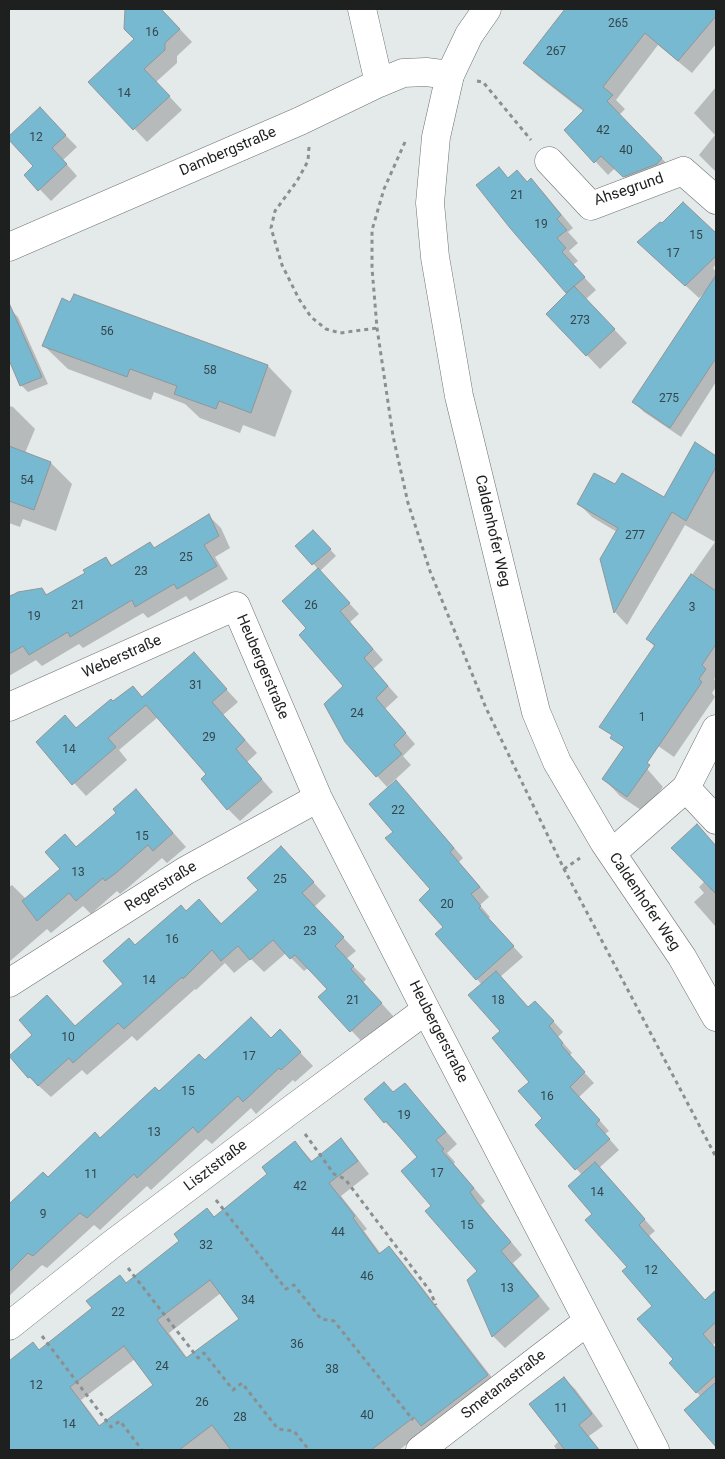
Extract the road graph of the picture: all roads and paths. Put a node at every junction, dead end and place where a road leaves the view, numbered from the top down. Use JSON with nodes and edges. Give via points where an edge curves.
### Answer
{"nodes":[{"id":1,"x":362,"y":9,"type":"edge"},
{"id":2,"x":487,"y":9,"type":"edge"},
{"id":3,"x":450,"y":75,"type":"junction"},
{"id":4,"x":379,"y":83,"type":"junction"},
{"id":5,"x":300,"y":121,"type":"junction"},
{"id":6,"x":549,"y":161,"type":"joint"},
{"id":7,"x":716,"y":200,"type":"edge"},
{"id":8,"x":9,"y":247,"type":"edge"},
{"id":9,"x":377,"y":328,"type":"dead end"},
{"id":10,"x":236,"y":606,"type":"joint"},
{"id":11,"x":9,"y":707,"type":"edge"},
{"id":12,"x":716,"y":729,"type":"edge"},
{"id":13,"x":686,"y":788,"type":"junction"},
{"id":14,"x":318,"y":798,"type":"junction"},
{"id":15,"x":716,"y":820,"type":"edge"},
{"id":16,"x":612,"y":853,"type":"junction"},
{"id":17,"x":9,"y":983,"type":"edge"},
{"id":18,"x":426,"y":1010,"type":"junction"},
{"id":19,"x":716,"y":1017,"type":"edge"},
{"id":20,"x":288,"y":1112,"type":"junction"},
{"id":21,"x":200,"y":1178,"type":"junction"},
{"id":22,"x":111,"y":1245,"type":"junction"},
{"id":23,"x":436,"y":1305,"type":"dead end"},
{"id":24,"x":17,"y":1319,"type":"edge"},
{"id":25,"x":588,"y":1321,"type":"junction"},
{"id":26,"x":425,"y":1446,"type":"edge"},
{"id":27,"x":142,"y":1450,"type":"edge"},
{"id":28,"x":309,"y":1450,"type":"edge"},
{"id":29,"x":655,"y":1450,"type":"edge"}],
"edges":[{"from":1,"to":4,"type":"street"},
{"from":2,"to":3,"type":"street","name":"Caldenhofer Weg","via":[[469,34]]},
{"from":3,"to":4,"type":"street","name":"Dambergstraße","via":[[404,73]]},
{"from":3,"to":6,"type":"path","via":[[483,82]]},
{"from":3,"to":16,"type":"street","name":"Caldenhofer Weg","via":[[436,137],[430,203],[435,257],[459,396],[536,712],[557,762]]},
{"from":4,"to":5,"type":"street","name":"Dambergstraße"},
{"from":5,"to":8,"type":"street","name":"Dambergstraße"},
{"from":5,"to":9,"type":"path","via":[[309,144],[308,161],[275,211],[271,228],[282,265],[311,317],[326,329],[340,333]]},
{"from":6,"to":7,"type":"street","name":"Ahsegrund","via":[[591,206],[683,171]]},
{"from":10,"to":11,"type":"street","name":"Weberstraße"},
{"from":10,"to":14,"type":"street","name":"Heubergerstraße"},
{"from":12,"to":13,"type":"street"},
{"from":13,"to":15,"type":"street"},
{"from":13,"to":16,"type":"street"},
{"from":14,"to":17,"type":"street","name":"Regerstraße","via":[[186,871]]},
{"from":14,"to":18,"type":"street","name":"Heubergerstraße"},
{"from":16,"to":19,"type":"street","name":"Caldenhofer Weg","via":[[682,957]]},
{"from":18,"to":20,"type":"street","name":"Lisztstraße"},
{"from":18,"to":25,"type":"street","name":"Heubergerstraße"},
{"from":20,"to":21,"type":"street","name":"Lisztstraße"},
{"from":20,"to":23,"type":"path","via":[[334,1174],[345,1179],[430,1291]]},
{"from":21,"to":22,"type":"street","name":"Lisztstraße"},
{"from":21,"to":26,"type":"path","via":[[286,1289],[294,1285],[321,1319],[334,1321]]},
{"from":22,"to":24,"type":"street","name":"Lisztstraße"},
{"from":22,"to":28,"type":"path","via":[[198,1358],[204,1353],[233,1390],[242,1383],[278,1429],[294,1431]]},
{"from":24,"to":27,"type":"path","via":[[111,1427],[120,1421]]},
{"from":25,"to":26,"type":"street","name":"Smetanastraße"},
{"from":25,"to":29,"type":"street","name":"Heubergerstraße"}]}
